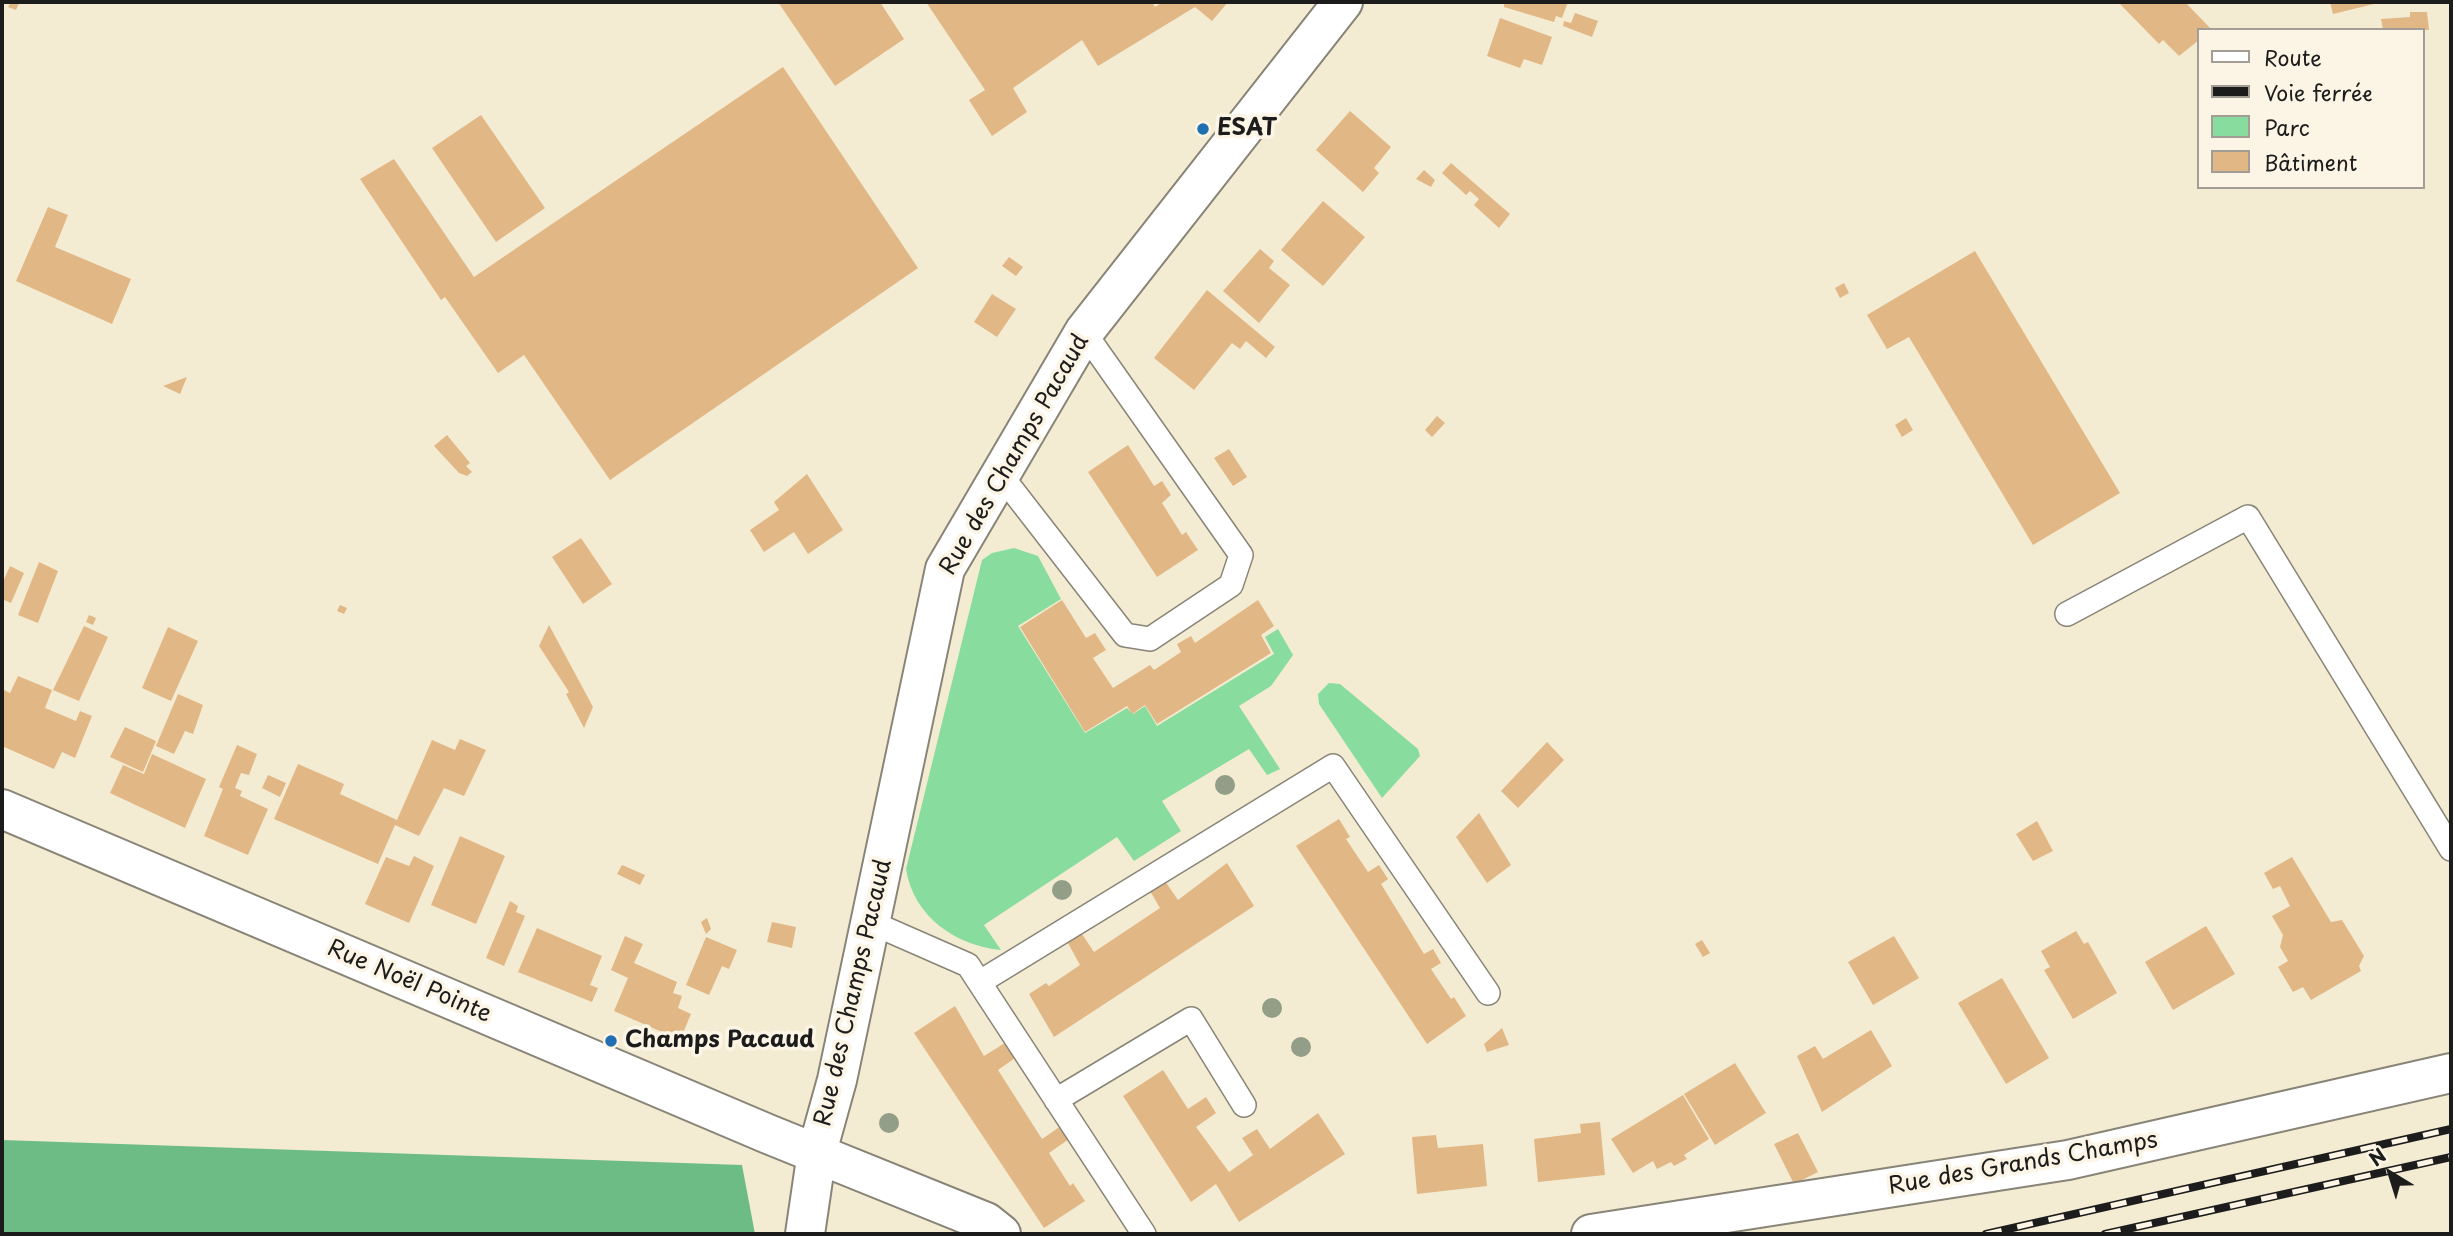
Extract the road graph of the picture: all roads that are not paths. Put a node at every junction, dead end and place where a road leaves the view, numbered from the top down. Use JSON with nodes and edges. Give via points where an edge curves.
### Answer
{"nodes":[{"id":1,"x":1343,"y":2,"type":"edge"},
{"id":2,"x":1084,"y":332,"type":"junction"},
{"id":3,"x":1000,"y":474,"type":"junction"},
{"id":4,"x":2067,"y":614,"type":"dead end"},
{"id":5,"x":2,"y":809,"type":"edge"},
{"id":6,"x":2451,"y":849,"type":"edge"},
{"id":7,"x":870,"y":922,"type":"junction"},
{"id":8,"x":980,"y":982,"type":"junction"},
{"id":9,"x":1488,"y":993,"type":"dead end"},
{"id":10,"x":2451,"y":1073,"type":"edge"},
{"id":11,"x":1056,"y":1100,"type":"junction"},
{"id":12,"x":1244,"y":1105,"type":"dead end"},
{"id":13,"x":817,"y":1152,"type":"junction"},
{"id":14,"x":805,"y":1234,"type":"edge"},
{"id":15,"x":1001,"y":1234,"type":"edge"},
{"id":16,"x":1144,"y":1234,"type":"edge"},
{"id":17,"x":1591,"y":1234,"type":"edge"}],
"edges":[{"from":1,"to":2,"type":"street","name":"Rue des Champs Pacaud"},
{"from":2,"to":3,"type":"street","name":"Rue des Champs Pacaud"},
{"from":2,"to":3,"type":"lane","via":[[1241,555],[1231,585],[1150,639],[1125,635]]},
{"from":3,"to":7,"type":"street","name":"Rue des Champs Pacaud","via":[[945,569]]},
{"from":4,"to":6,"type":"lane","via":[[2248,517]]},
{"from":5,"to":13,"type":"street","name":"Rue Noël Pointe"},
{"from":7,"to":8,"type":"lane","via":[[968,965]]},
{"from":7,"to":13,"type":"street","name":"Rue des Champs Pacaud"},
{"from":8,"to":9,"type":"lane","via":[[1333,766]]},
{"from":8,"to":11,"type":"lane"},
{"from":10,"to":17,"type":"street","name":"Rue des Grands Champs","via":[[2068,1160]]},
{"from":11,"to":12,"type":"lane","via":[[1191,1019]]},
{"from":11,"to":16,"type":"lane"},
{"from":13,"to":14,"type":"street","name":"Rue des Champs Pacaud"},
{"from":13,"to":15,"type":"street","via":[[985,1222]]}]}
